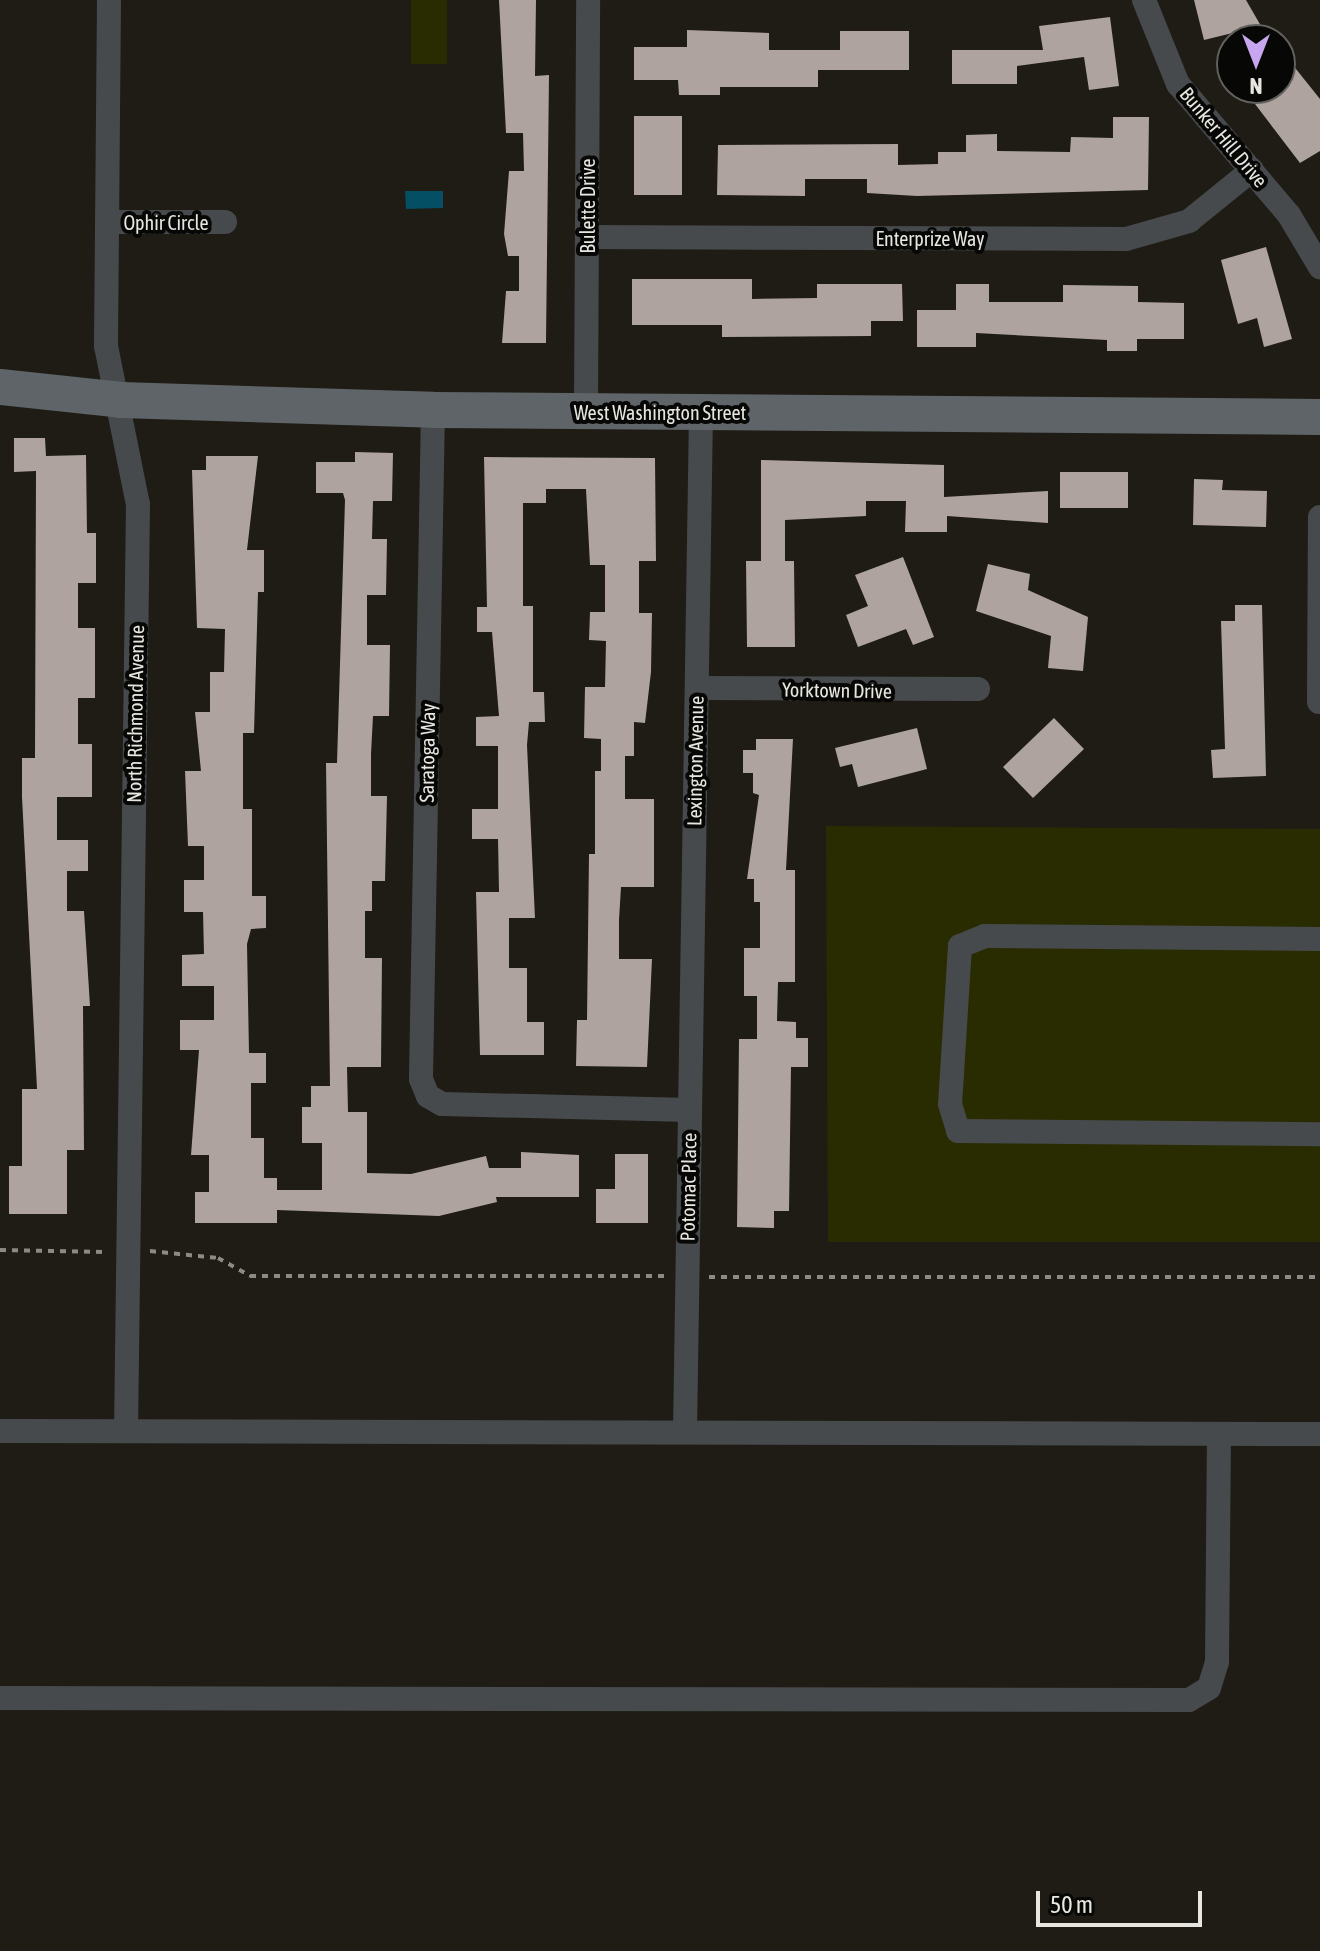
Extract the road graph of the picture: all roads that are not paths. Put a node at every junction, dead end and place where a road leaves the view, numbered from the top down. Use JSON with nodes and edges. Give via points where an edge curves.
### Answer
{"nodes":[{"id":1,"x":109,"y":0,"type":"edge"},
{"id":2,"x":588,"y":0,"type":"edge"},
{"id":3,"x":1144,"y":0,"type":"edge"},
{"id":4,"x":1252,"y":170,"type":"junction"},
{"id":5,"x":107,"y":222,"type":"junction"},
{"id":6,"x":225,"y":222,"type":"dead end"},
{"id":7,"x":587,"y":237,"type":"junction"},
{"id":8,"x":1320,"y":267,"type":"edge"},
{"id":9,"x":0,"y":387,"type":"edge"},
{"id":10,"x":121,"y":400,"type":"junction"},
{"id":11,"x":433,"y":410,"type":"junction"},
{"id":12,"x":586,"y":411,"type":"junction"},
{"id":13,"x":701,"y":412,"type":"junction"},
{"id":14,"x":1320,"y":417,"type":"edge"},
{"id":15,"x":1320,"y":517,"type":"edge"},
{"id":16,"x":697,"y":688,"type":"junction"},
{"id":17,"x":978,"y":689,"type":"dead end"},
{"id":18,"x":1319,"y":702,"type":"edge"},
{"id":19,"x":1320,"y":939,"type":"edge"},
{"id":20,"x":428,"y":1096,"type":"joint"},
{"id":21,"x":689,"y":1110,"type":"junction"},
{"id":22,"x":1320,"y":1134,"type":"edge"},
{"id":23,"x":0,"y":1431,"type":"edge"},
{"id":24,"x":126,"y":1431,"type":"junction"},
{"id":25,"x":685,"y":1432,"type":"junction"},
{"id":26,"x":1219,"y":1434,"type":"junction"},
{"id":27,"x":1320,"y":1434,"type":"edge"},
{"id":28,"x":0,"y":1698,"type":"edge"}],
"edges":[{"from":1,"to":5,"type":"street","name":"North Richmond Avenue"},
{"from":2,"to":7,"type":"street","name":"Bulette Drive"},
{"from":3,"to":4,"type":"street","name":"Bunker Hill Drive","via":[[1178,84]]},
{"from":4,"to":7,"type":"street","name":"Enterprize Way","via":[[1189,221],[1126,239]]},
{"from":4,"to":8,"type":"street","name":"Bunker Hill Drive"},
{"from":5,"to":6,"type":"street","name":"Ophir Circle"},
{"from":5,"to":10,"type":"street","name":"North Richmond Avenue","via":[[106,346]]},
{"from":7,"to":12,"type":"street","name":"Bulette Drive"},
{"from":9,"to":10,"type":"street","name":"West Washington Street"},
{"from":10,"to":11,"type":"street","name":"West Washington Street"},
{"from":10,"to":24,"type":"street","name":"North Richmond Avenue","via":[[138,504]]},
{"from":11,"to":12,"type":"street","name":"West Washington Street"},
{"from":11,"to":20,"type":"street","name":"Saratoga Way","via":[[421,1079]]},
{"from":12,"to":13,"type":"street","name":"West Washington Street"},
{"from":13,"to":14,"type":"street","name":"West Washington Street"},
{"from":13,"to":16,"type":"street","name":"Lexington Avenue"},
{"from":15,"to":18,"type":"street"},
{"from":16,"to":17,"type":"street","name":"Yorktown Drive"},
{"from":16,"to":21,"type":"street","name":"Lexington Avenue"},
{"from":19,"to":22,"type":"street","via":[[985,936],[960,946],[950,1104],[958,1131]]},
{"from":20,"to":21,"type":"street","name":"Potomac Place","via":[[442,1104]]},
{"from":21,"to":25,"type":"street","name":"Potomac Place"},
{"from":23,"to":24,"type":"street"},
{"from":24,"to":25,"type":"street"},
{"from":25,"to":26,"type":"street"},
{"from":26,"to":27,"type":"street"},
{"from":26,"to":28,"type":"street","via":[[1217,1662],[1209,1688],[1189,1700]]}]}
